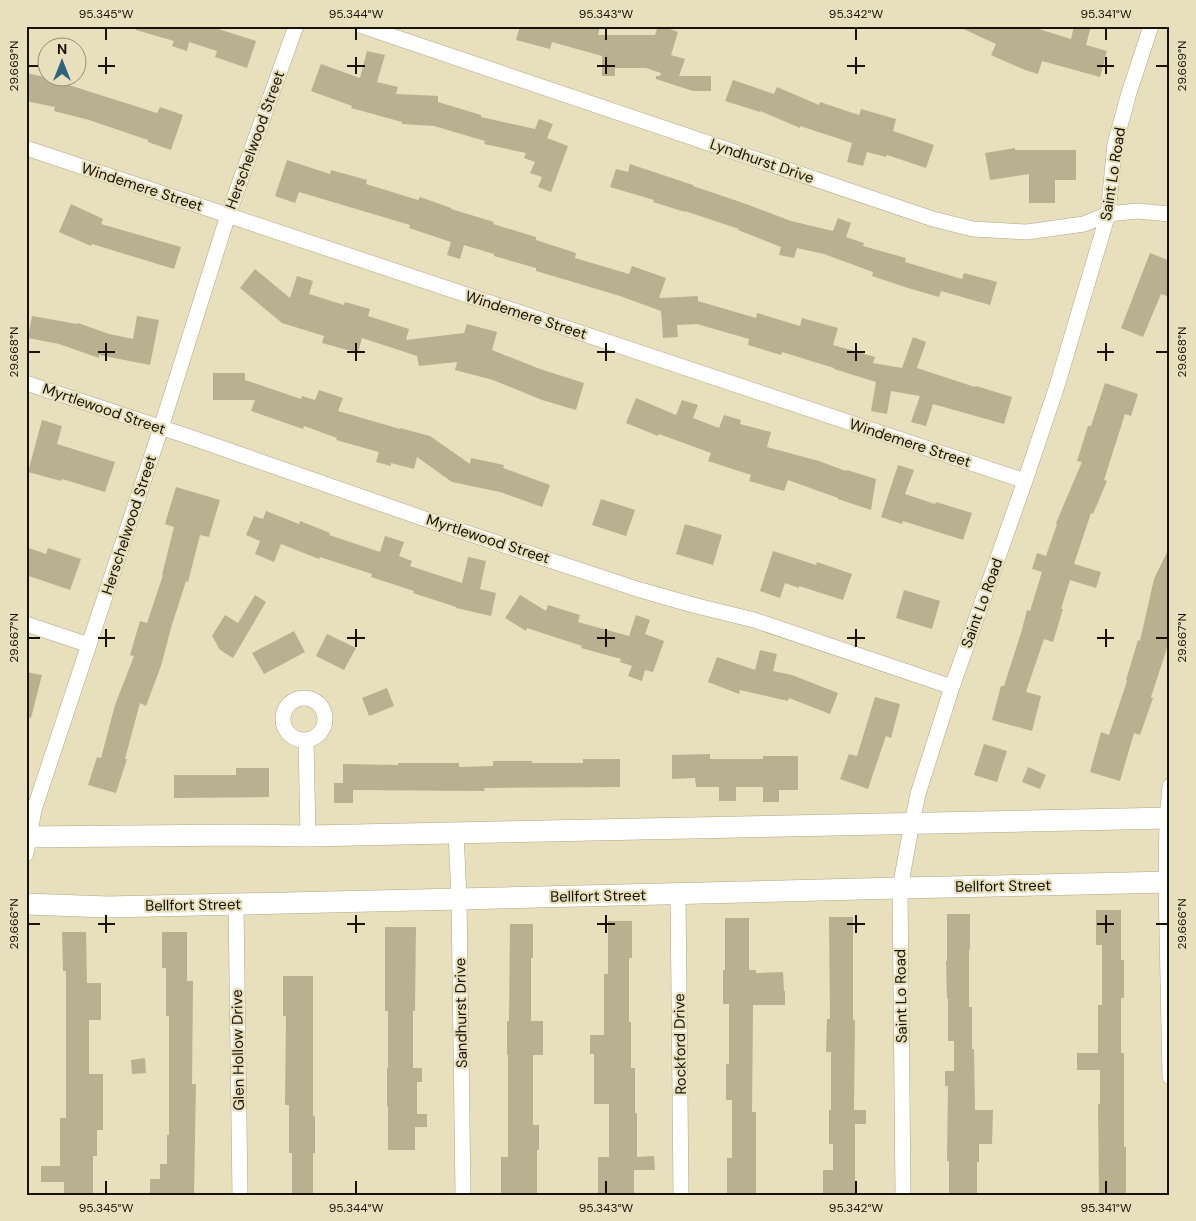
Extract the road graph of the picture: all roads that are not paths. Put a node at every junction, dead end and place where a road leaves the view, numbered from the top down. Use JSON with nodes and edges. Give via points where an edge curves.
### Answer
{"nodes":[{"id":1,"x":296,"y":26,"type":"edge"},
{"id":2,"x":362,"y":26,"type":"edge"},
{"id":3,"x":1151,"y":26,"type":"edge"},
{"id":4,"x":26,"y":148,"type":"edge"},
{"id":5,"x":1108,"y":214,"type":"junction"},
{"id":6,"x":1170,"y":214,"type":"edge"},
{"id":7,"x":228,"y":215,"type":"junction"},
{"id":8,"x":26,"y":382,"type":"edge"},
{"id":9,"x":161,"y":428,"type":"junction"},
{"id":10,"x":1025,"y":481,"type":"junction"},
{"id":11,"x":26,"y":624,"type":"edge"},
{"id":12,"x":89,"y":645,"type":"junction"},
{"id":13,"x":952,"y":687,"type":"junction"},
{"id":14,"x":306,"y":740,"type":"dead end"},
{"id":15,"x":1170,"y":786,"type":"edge"},
{"id":16,"x":1168,"y":818,"type":"edge"},
{"id":17,"x":912,"y":823,"type":"junction"},
{"id":18,"x":456,"y":832,"type":"junction"},
{"id":19,"x":308,"y":836,"type":"junction"},
{"id":20,"x":27,"y":843,"type":"edge"},
{"id":21,"x":1168,"y":882,"type":"edge"},
{"id":22,"x":900,"y":888,"type":"junction"},
{"id":23,"x":678,"y":894,"type":"junction"},
{"id":24,"x":459,"y":899,"type":"junction"},
{"id":25,"x":26,"y":904,"type":"edge"},
{"id":26,"x":236,"y":904,"type":"junction"},
{"id":27,"x":1170,"y":1077,"type":"edge"},
{"id":28,"x":240,"y":1195,"type":"edge"},
{"id":29,"x":463,"y":1195,"type":"edge"},
{"id":30,"x":682,"y":1195,"type":"edge"},
{"id":31,"x":904,"y":1195,"type":"edge"}],
"edges":[{"from":1,"to":7,"type":"street","name":"Herschelwood Street"},
{"from":2,"to":5,"type":"street","name":"Lyndhurst Drive","via":[[933,219],[973,229],[1027,232],[1084,224]]},
{"from":3,"to":5,"type":"street","name":"Saint Lo Road","via":[[1115,144]]},
{"from":4,"to":7,"type":"street","name":"Windemere Street"},
{"from":5,"to":6,"type":"street","name":"Lyndhurst Drive","via":[[1137,211]]},
{"from":5,"to":10,"type":"street","name":"Saint Lo Road"},
{"from":7,"to":9,"type":"street","name":"Herschelwood Street"},
{"from":7,"to":10,"type":"street","name":"Windemere Street"},
{"from":8,"to":9,"type":"street","name":"Myrtlewood Street"},
{"from":9,"to":12,"type":"street","name":"Herschelwood Street"},
{"from":9,"to":13,"type":"street","name":"Myrtlewood Street","via":[[637,589],[754,620]]},
{"from":10,"to":13,"type":"street","name":"Saint Lo Road"},
{"from":11,"to":12,"type":"street"},
{"from":12,"to":20,"type":"street","name":"Herschelwood Street","via":[[34,810]]},
{"from":13,"to":17,"type":"street","name":"Saint Lo Road"},
{"from":14,"to":19,"type":"street"},
{"from":15,"to":16,"type":"street"},
{"from":16,"to":17,"type":"main road"},
{"from":16,"to":21,"type":"street"},
{"from":17,"to":18,"type":"main road"},
{"from":17,"to":22,"type":"street","name":"Saint Lo Road"},
{"from":18,"to":19,"type":"main road"},
{"from":18,"to":24,"type":"street","name":"Sandhurst Drive"},
{"from":19,"to":20,"type":"main road","via":[[240,835]]},
{"from":21,"to":22,"type":"main road","name":"Bellfort Street"},
{"from":21,"to":27,"type":"street"},
{"from":22,"to":23,"type":"main road","name":"Bellfort Street"},
{"from":22,"to":31,"type":"street","name":"Saint Lo Road"},
{"from":23,"to":24,"type":"main road","name":"Bellfort Street"},
{"from":23,"to":30,"type":"street","name":"Rockford Drive"},
{"from":24,"to":26,"type":"main road","name":"Bellfort Street"},
{"from":24,"to":29,"type":"street","name":"Sandhurst Drive"},
{"from":25,"to":26,"type":"main road","name":"Bellfort Street","via":[[108,907]]},
{"from":26,"to":28,"type":"street","name":"Glen Hollow Drive"}]}
